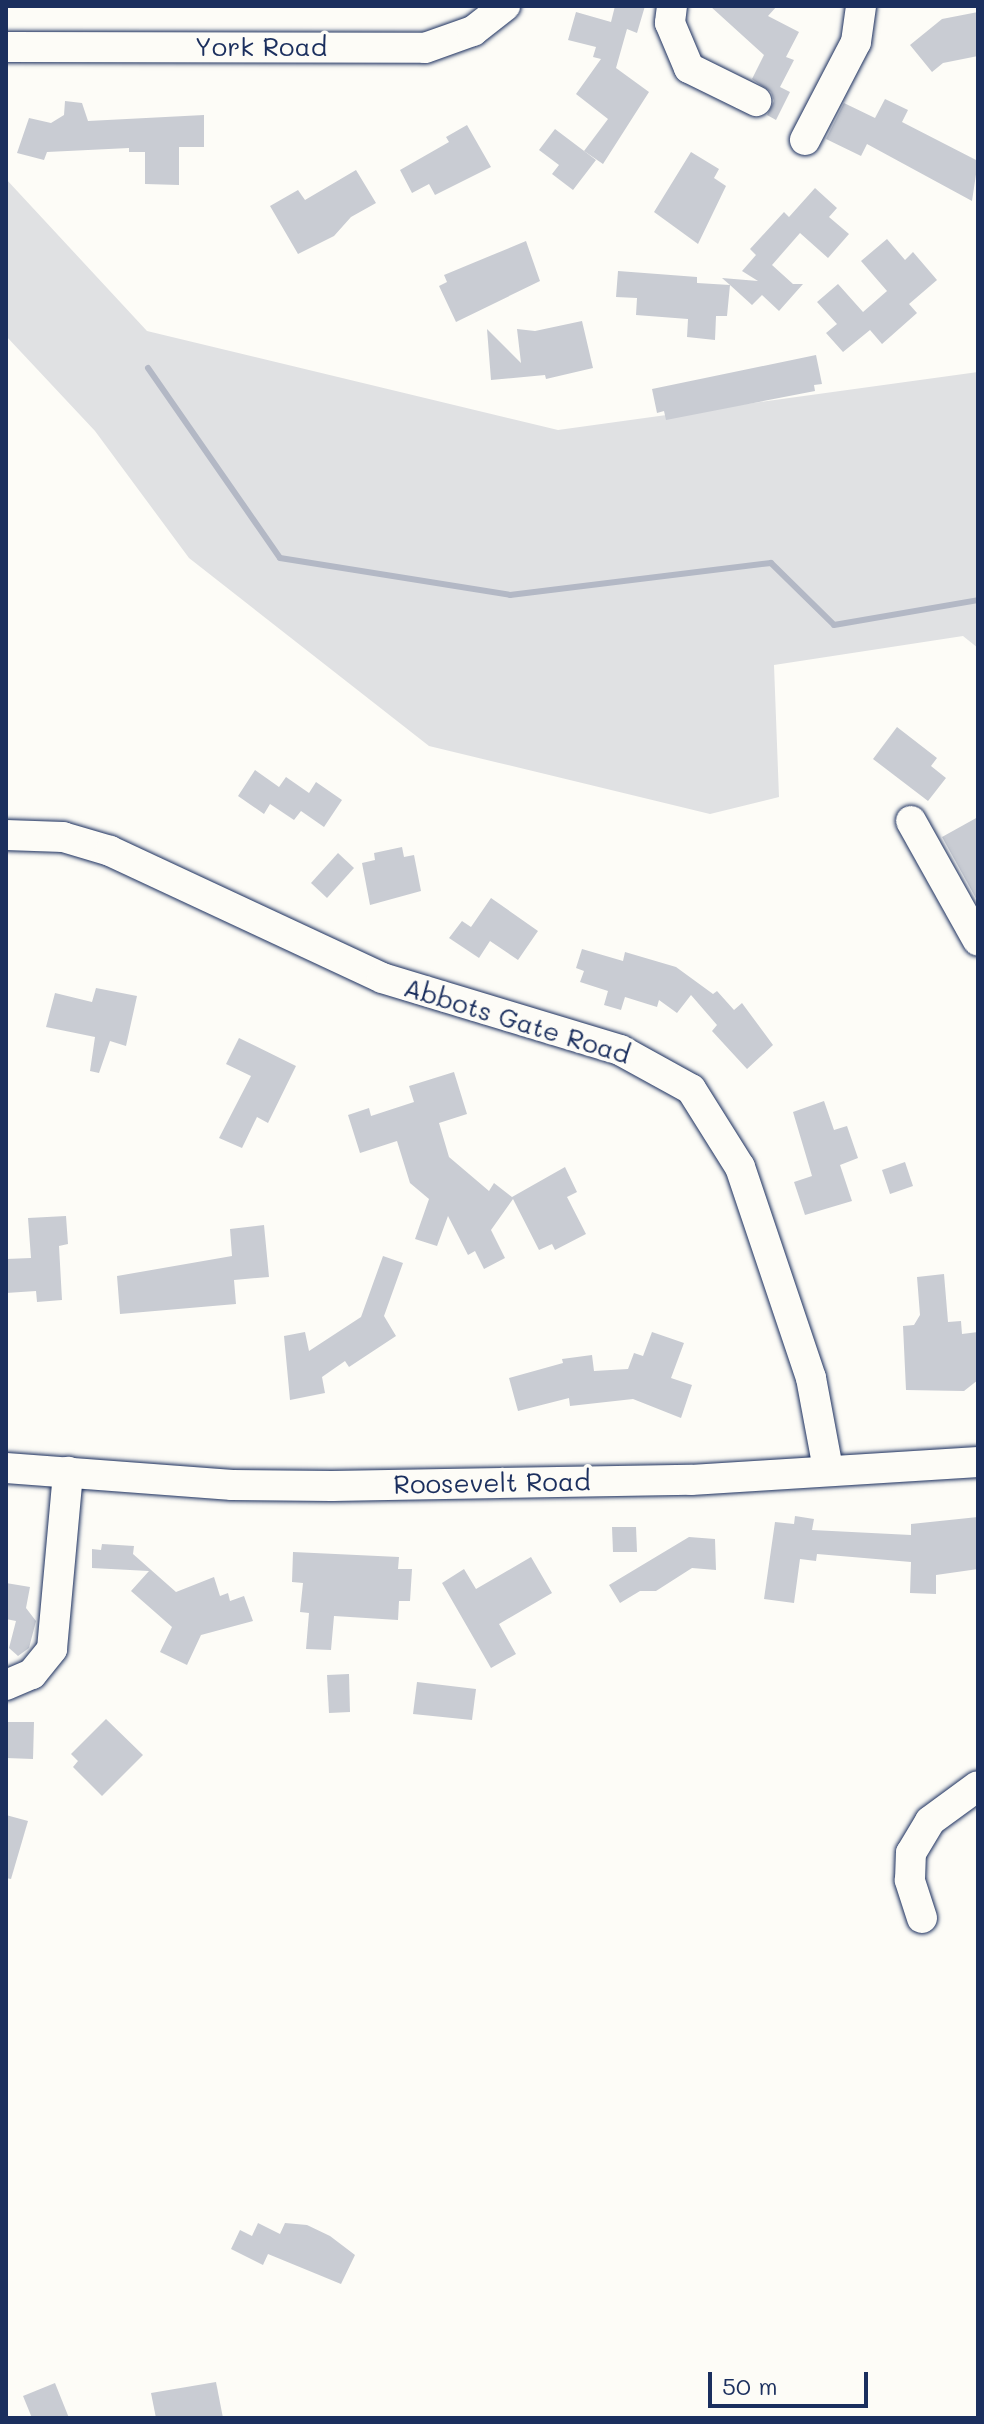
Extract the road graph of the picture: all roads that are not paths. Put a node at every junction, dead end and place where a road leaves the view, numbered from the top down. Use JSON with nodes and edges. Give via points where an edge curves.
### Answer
{"nodes":[{"id":1,"x":505,"y":6,"type":"edge"},
{"id":2,"x":672,"y":6,"type":"edge"},
{"id":3,"x":861,"y":6,"type":"edge"},
{"id":4,"x":6,"y":47,"type":"edge"},
{"id":5,"x":756,"y":101,"type":"dead end"},
{"id":6,"x":805,"y":140,"type":"dead end"},
{"id":7,"x":911,"y":821,"type":"dead end"},
{"id":8,"x":6,"y":835,"type":"edge"},
{"id":9,"x":978,"y":941,"type":"edge"},
{"id":10,"x":978,"y":1462,"type":"edge"},
{"id":11,"x":6,"y":1468,"type":"edge"},
{"id":12,"x":828,"y":1469,"type":"junction"},
{"id":13,"x":68,"y":1472,"type":"junction"},
{"id":14,"x":6,"y":1685,"type":"edge"},
{"id":15,"x":978,"y":1786,"type":"edge"},
{"id":16,"x":922,"y":1918,"type":"dead end"}],
"edges":[{"from":1,"to":4,"type":"street","name":"York Road","via":[[462,37],[425,48]]},
{"from":2,"to":5,"type":"street","via":[[670,23],[689,68],[704,80]]},
{"from":3,"to":6,"type":"street","via":[[856,42]]},
{"from":7,"to":9,"type":"street"},
{"from":8,"to":12,"type":"street","name":"Abbots Gate Road","via":[[63,837],[110,851],[382,978],[620,1050],[691,1089],[740,1167],[811,1378]]},
{"from":10,"to":12,"type":"street","name":"Roosevelt Road"},
{"from":11,"to":13,"type":"street","name":"Roosevelt Road"},
{"from":12,"to":13,"type":"street","name":"Roosevelt Road","via":[[691,1480],[332,1486],[232,1485]]},
{"from":13,"to":14,"type":"street","via":[[52,1649],[32,1674]]},
{"from":15,"to":16,"type":"street","via":[[930,1821],[911,1853],[910,1880]]}]}
